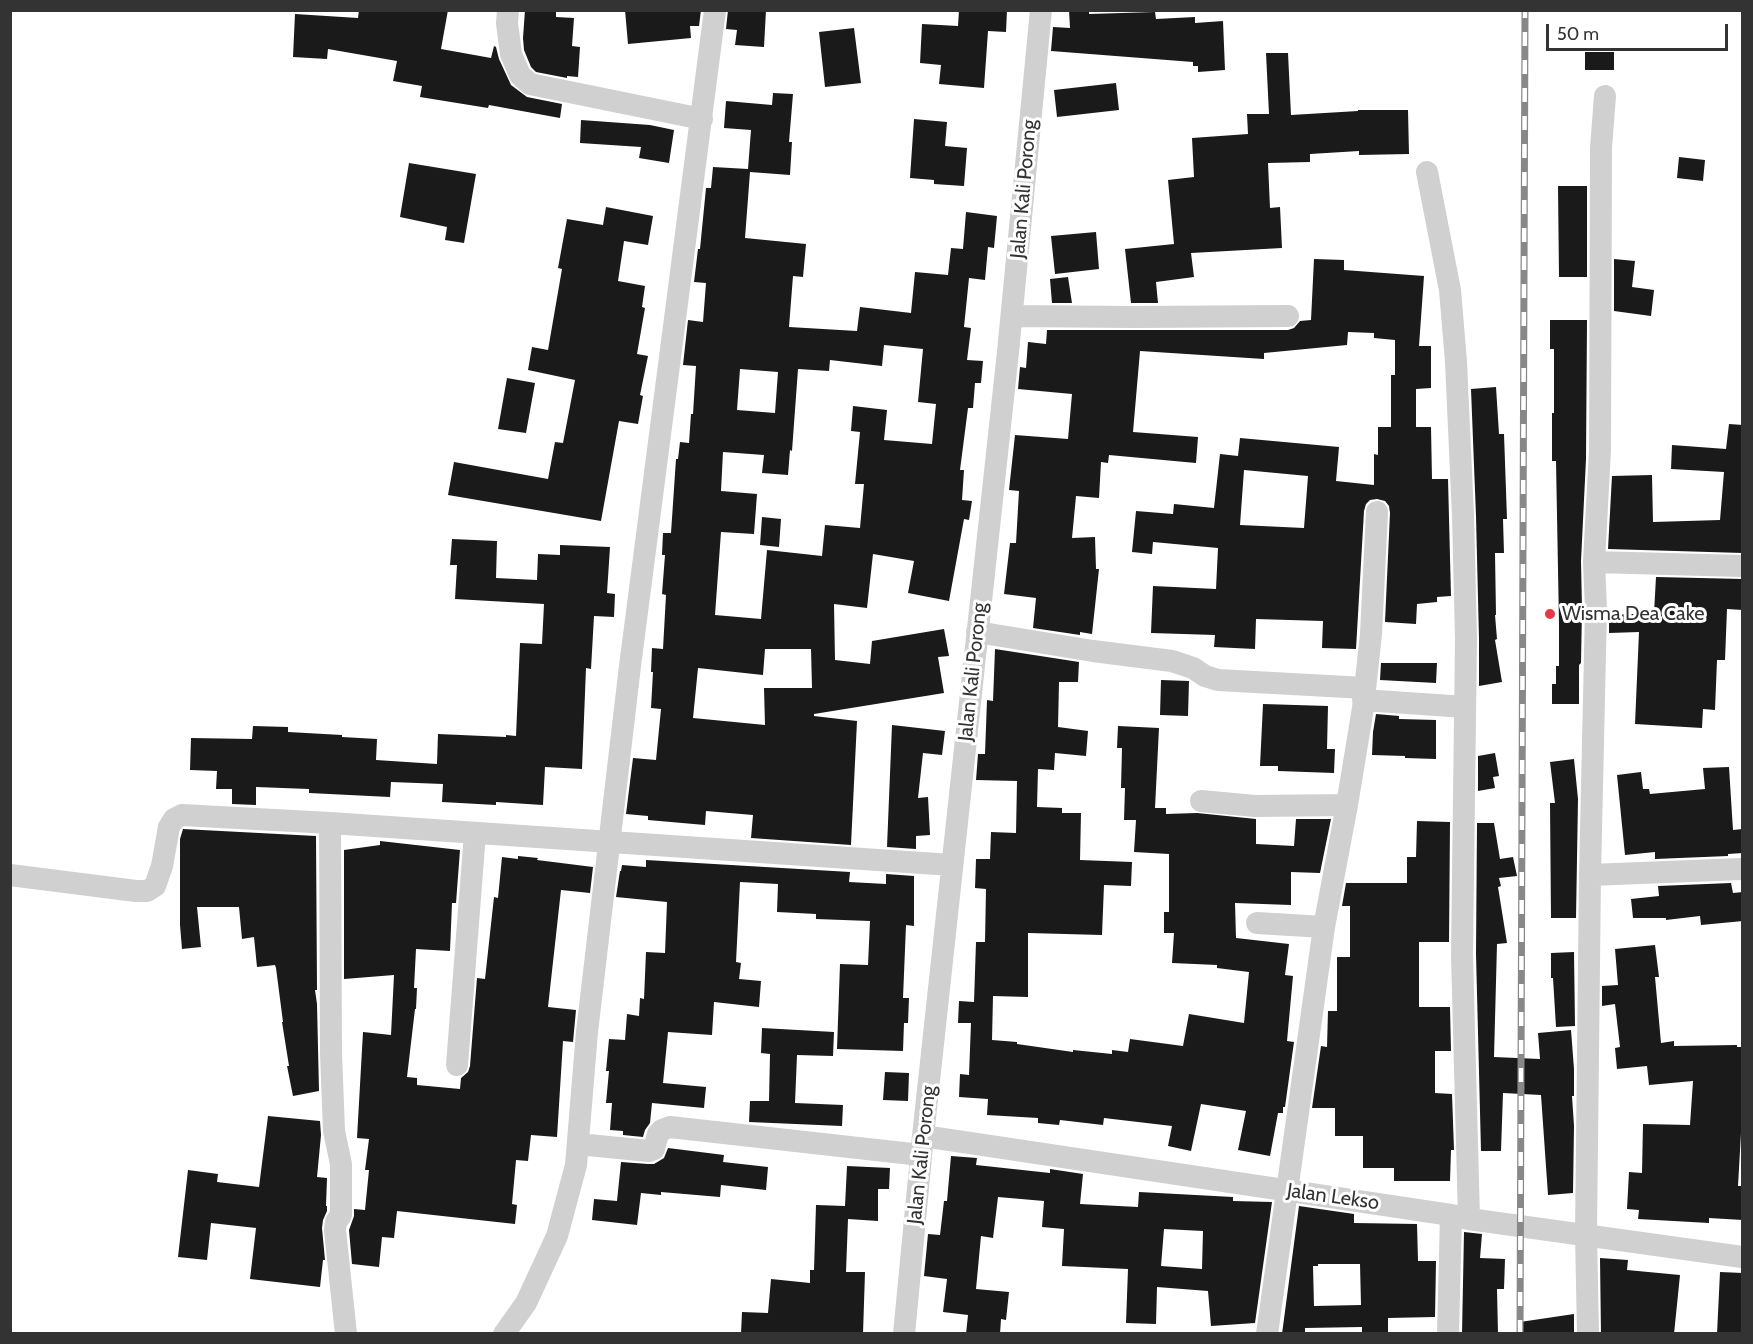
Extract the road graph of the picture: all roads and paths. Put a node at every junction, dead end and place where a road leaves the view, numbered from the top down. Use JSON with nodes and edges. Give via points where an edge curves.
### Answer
{"nodes":[{"id":1,"x":508,"y":10,"type":"edge"},
{"id":2,"x":716,"y":10,"type":"edge"},
{"id":3,"x":1041,"y":10,"type":"edge"},
{"id":4,"x":1605,"y":96,"type":"dead end"},
{"id":5,"x":702,"y":119,"type":"junction"},
{"id":6,"x":1427,"y":172,"type":"dead end"},
{"id":7,"x":1012,"y":316,"type":"junction"},
{"id":8,"x":1288,"y":316,"type":"dead end"},
{"id":9,"x":1377,"y":512,"type":"dead end"},
{"id":10,"x":1594,"y":562,"type":"junction"},
{"id":11,"x":1743,"y":566,"type":"edge"},
{"id":12,"x":977,"y":632,"type":"junction"},
{"id":13,"x":1364,"y":694,"type":"junction"},
{"id":14,"x":1465,"y":707,"type":"junction"},
{"id":15,"x":1201,"y":801,"type":"dead end"},
{"id":16,"x":1347,"y":806,"type":"junction"},
{"id":17,"x":330,"y":823,"type":"junction"},
{"id":18,"x":475,"y":833,"type":"junction"},
{"id":19,"x":609,"y":842,"type":"junction"},
{"id":20,"x":952,"y":865,"type":"junction"},
{"id":21,"x":1743,"y":869,"type":"edge"},
{"id":22,"x":10,"y":875,"type":"edge"},
{"id":23,"x":1590,"y":875,"type":"junction"},
{"id":24,"x":1257,"y":923,"type":"dead end"},
{"id":25,"x":1324,"y":927,"type":"junction"},
{"id":26,"x":457,"y":1065,"type":"dead end"},
{"id":27,"x":578,"y":1144,"type":"junction"},
{"id":28,"x":922,"y":1146,"type":"junction"},
{"id":29,"x":1286,"y":1191,"type":"junction"},
{"id":30,"x":1460,"y":1217,"type":"junction"},
{"id":31,"x":1586,"y":1234,"type":"junction"},
{"id":32,"x":1743,"y":1257,"type":"edge"},
{"id":33,"x":346,"y":1334,"type":"edge"},
{"id":34,"x":504,"y":1334,"type":"edge"},
{"id":35,"x":904,"y":1334,"type":"edge"},
{"id":36,"x":1267,"y":1334,"type":"edge"},
{"id":37,"x":1448,"y":1334,"type":"edge"},
{"id":38,"x":1588,"y":1334,"type":"edge"}],
"edges":[{"from":1,"to":5,"type":"street","via":[[511,54],[520,75],[530,84]]},
{"from":2,"to":5,"type":"street"},
{"from":3,"to":7,"type":"street","name":"Jalan Kali Porong"},
{"from":4,"to":10,"type":"street","via":[[1601,148],[1600,450]]},
{"from":5,"to":19,"type":"street"},
{"from":6,"to":14,"type":"street","via":[[1450,290],[1456,362]]},
{"from":7,"to":8,"type":"street"},
{"from":7,"to":12,"type":"street","name":"Jalan Kali Porong"},
{"from":9,"to":13,"type":"street"},
{"from":10,"to":11,"type":"street"},
{"from":10,"to":23,"type":"street"},
{"from":12,"to":13,"type":"street","via":[[1172,661],[1218,680]]},
{"from":12,"to":20,"type":"street","name":"Jalan Kali Porong"},
{"from":13,"to":14,"type":"street"},
{"from":13,"to":16,"type":"street"},
{"from":14,"to":30,"type":"street"},
{"from":15,"to":16,"type":"street","via":[[1255,806]]},
{"from":16,"to":25,"type":"street"},
{"from":17,"to":18,"type":"street"},
{"from":17,"to":22,"type":"street","via":[[182,815],[169,827],[162,866],[155,886],[147,891]]},
{"from":17,"to":33,"type":"street","via":[[331,1053],[334,1131],[341,1164],[341,1215],[335,1230]]},
{"from":18,"to":19,"type":"street"},
{"from":18,"to":26,"type":"street"},
{"from":19,"to":20,"type":"street"},
{"from":19,"to":27,"type":"street"},
{"from":20,"to":28,"type":"street","name":"Jalan Kali Porong"},
{"from":21,"to":23,"type":"street"},
{"from":23,"to":31,"type":"street"},
{"from":24,"to":25,"type":"street"},
{"from":25,"to":29,"type":"street"},
{"from":27,"to":28,"type":"street","name":"Jalan Lekso","via":[[649,1151],[654,1149],[658,1134],[670,1127]]},
{"from":27,"to":34,"type":"street","via":[[557,1236],[526,1303]]},
{"from":28,"to":29,"type":"street","name":"Jalan Lekso"},
{"from":28,"to":35,"type":"street","name":"Jalan Kali Porong"},
{"from":29,"to":30,"type":"street","name":"Jalan Lekso"},
{"from":29,"to":36,"type":"street"},
{"from":30,"to":31,"type":"street","name":"Jalan Lekso"},
{"from":30,"to":37,"type":"street"},
{"from":31,"to":32,"type":"street","name":"Jalan Lekso"},
{"from":31,"to":38,"type":"street"}]}
